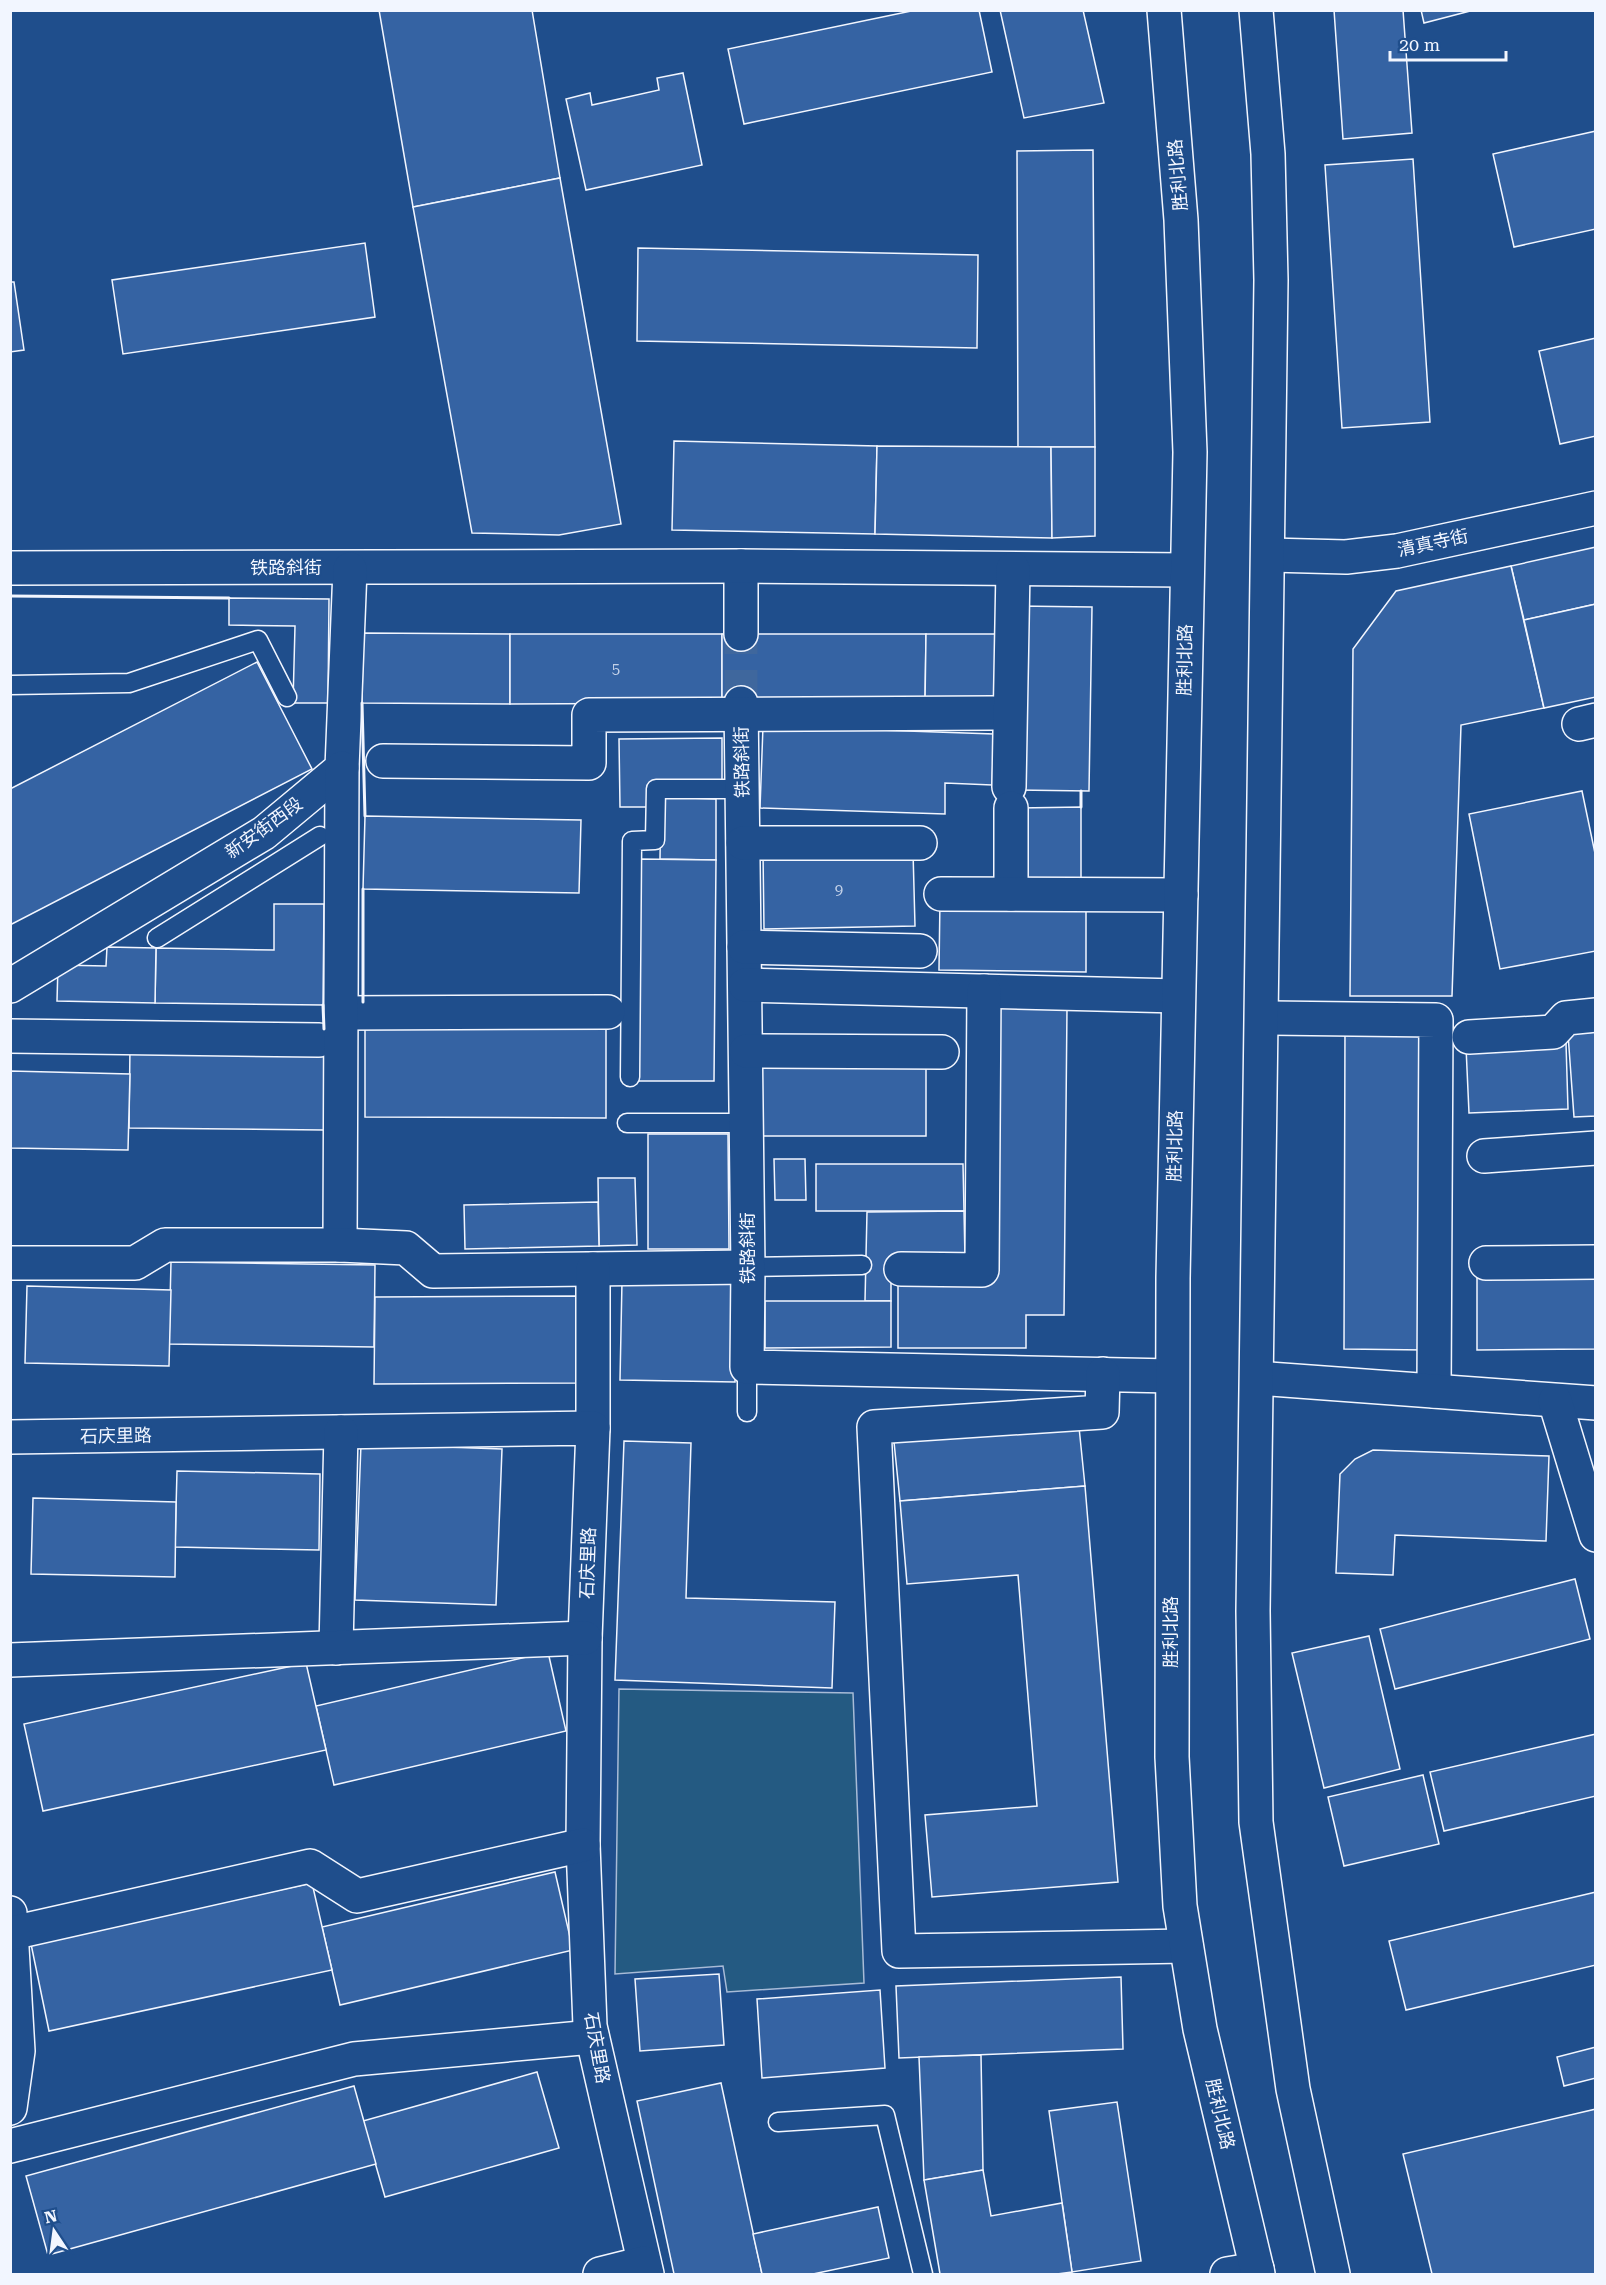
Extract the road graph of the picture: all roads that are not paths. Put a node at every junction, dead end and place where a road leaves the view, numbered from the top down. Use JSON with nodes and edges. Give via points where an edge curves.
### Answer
{"nodes":[{"id":1,"x":1164,"y":10,"type":"edge"},
{"id":2,"x":1256,"y":10,"type":"edge"},
{"id":3,"x":1596,"y":508,"type":"edge"},
{"id":4,"x":1269,"y":555,"type":"junction"},
{"id":5,"x":741,"y":566,"type":"junction"},
{"id":6,"x":10,"y":568,"type":"edge"},
{"id":7,"x":350,"y":568,"type":"junction"},
{"id":8,"x":1013,"y":568,"type":"junction"},
{"id":9,"x":1187,"y":570,"type":"junction"},
{"id":10,"x":741,"y":634,"type":"tunnel mouth"},
{"id":11,"x":10,"y":685,"type":"edge"},
{"id":12,"x":287,"y":697,"type":"dead end"},
{"id":13,"x":741,"y":709,"type":"junction"},
{"id":14,"x":993,"y":713,"type":"dead end"},
{"id":15,"x":383,"y":761,"type":"dead end"},
{"id":16,"x":342,"y":768,"type":"junction"},
{"id":17,"x":742,"y":789,"type":"junction"},
{"id":18,"x":320,"y":836,"type":"dead end"},
{"id":19,"x":743,"y":843,"type":"junction"},
{"id":20,"x":920,"y":843,"type":"dead end"},
{"id":21,"x":217,"y":861,"type":"junction"},
{"id":22,"x":236,"y":889,"type":"junction"},
{"id":23,"x":941,"y":894,"type":"dead end"},
{"id":24,"x":1011,"y":894,"type":"junction"},
{"id":25,"x":1180,"y":895,"type":"junction"},
{"id":26,"x":157,"y":938,"type":"dead end"},
{"id":27,"x":744,"y":947,"type":"junction"},
{"id":28,"x":920,"y":951,"type":"dead end"},
{"id":29,"x":745,"y":985,"type":"junction"},
{"id":30,"x":10,"y":986,"type":"edge"},
{"id":31,"x":984,"y":991,"type":"junction"},
{"id":32,"x":1178,"y":996,"type":"junction"},
{"id":33,"x":608,"y":1012,"type":"dead end"},
{"id":34,"x":341,"y":1013,"type":"junction"},
{"id":35,"x":1596,"y":1015,"type":"edge"},
{"id":36,"x":1262,"y":1018,"type":"junction"},
{"id":37,"x":10,"y":1036,"type":"edge"},
{"id":38,"x":1468,"y":1037,"type":"dead end"},
{"id":39,"x":319,"y":1040,"type":"dead end"},
{"id":40,"x":746,"y":1051,"type":"junction"},
{"id":41,"x":942,"y":1052,"type":"dead end"},
{"id":42,"x":630,"y":1077,"type":"dead end"},
{"id":43,"x":627,"y":1123,"type":"dead end"},
{"id":44,"x":747,"y":1123,"type":"junction"},
{"id":45,"x":1596,"y":1148,"type":"edge"},
{"id":46,"x":1484,"y":1156,"type":"dead end"},
{"id":47,"x":340,"y":1245,"type":"junction"},
{"id":48,"x":1596,"y":1262,"type":"edge"},
{"id":49,"x":10,"y":1263,"type":"edge"},
{"id":50,"x":1486,"y":1263,"type":"dead end"},
{"id":51,"x":862,"y":1265,"type":"dead end"},
{"id":52,"x":748,"y":1267,"type":"junction"},
{"id":53,"x":593,"y":1269,"type":"junction"},
{"id":54,"x":900,"y":1269,"type":"dead end"},
{"id":55,"x":747,"y":1367,"type":"junction"},
{"id":56,"x":1102,"y":1374,"type":"junction"},
{"id":57,"x":1172,"y":1376,"type":"junction"},
{"id":58,"x":1257,"y":1378,"type":"junction"},
{"id":59,"x":1434,"y":1391,"type":"junction"},
{"id":60,"x":1555,"y":1401,"type":"junction"},
{"id":61,"x":1596,"y":1403,"type":"edge"},
{"id":62,"x":747,"y":1412,"type":"dead end"},
{"id":63,"x":593,"y":1428,"type":"junction"},
{"id":64,"x":341,"y":1432,"type":"junction"},
{"id":65,"x":10,"y":1437,"type":"edge"},
{"id":66,"x":1596,"y":1535,"type":"edge"},
{"id":67,"x":585,"y":1638,"type":"junction"},
{"id":68,"x":336,"y":1648,"type":"junction"},
{"id":69,"x":10,"y":1660,"type":"edge"},
{"id":70,"x":583,"y":1845,"type":"junction"},
{"id":71,"x":11,"y":1923,"type":"edge"},
{"id":72,"x":1186,"y":1946,"type":"junction"},
{"id":73,"x":592,"y":2037,"type":"junction"},
{"id":74,"x":10,"y":2108,"type":"edge"},
{"id":75,"x":778,"y":2122,"type":"dead end"},
{"id":76,"x":10,"y":2146,"type":"edge"},
{"id":77,"x":646,"y":2269,"type":"edge"},
{"id":78,"x":1247,"y":2273,"type":"edge"},
{"id":79,"x":600,"y":2274,"type":"edge"},
{"id":80,"x":923,"y":2274,"type":"edge"},
{"id":81,"x":1333,"y":2274,"type":"edge"}],
"edges":[{"from":1,"to":9,"type":"main road","name":"胜利北路","via":[[1181,220],[1190,452]]},
{"from":2,"to":4,"type":"main road","via":[[1269,189]]},
{"from":3,"to":4,"type":"main road","name":"清真寺街","via":[[1397,551],[1346,557]]},
{"from":4,"to":36,"type":"main road"},
{"from":5,"to":7,"type":"main road","name":"铁路斜街"},
{"from":5,"to":8,"type":"main road","name":"铁路斜街"},
{"from":5,"to":10,"type":"main road"},
{"from":6,"to":7,"type":"main road","name":"铁路斜街"},
{"from":7,"to":16,"type":"main road"},
{"from":8,"to":9,"type":"main road","name":"铁路斜街"},
{"from":8,"to":24,"type":"main road"},
{"from":9,"to":25,"type":"main road","name":"胜利北路"},
{"from":11,"to":12,"type":"lane","via":[[129,683],[258,640]]},
{"from":13,"to":14,"type":"main road"},
{"from":13,"to":15,"type":"main road","via":[[589,715],[589,763]]},
{"from":13,"to":17,"type":"main road","name":"铁路斜街"},
{"from":16,"to":21,"type":"main road","name":"新安街西段","via":[[264,833]]},
{"from":16,"to":34,"type":"main road"},
{"from":17,"to":19,"type":"main road","name":"铁路斜街"},
{"from":17,"to":42,"type":"lane","via":[[656,789],[655,840],[632,841]]},
{"from":18,"to":22,"type":"lane"},
{"from":19,"to":20,"type":"main road"},
{"from":19,"to":27,"type":"main road","name":"铁路斜街"},
{"from":21,"to":22,"type":"lane"},
{"from":21,"to":30,"type":"main road","name":"新安街西段"},
{"from":22,"to":26,"type":"lane"},
{"from":23,"to":24,"type":"main road"},
{"from":24,"to":25,"type":"main road"},
{"from":25,"to":32,"type":"main road","name":"胜利北路"},
{"from":27,"to":28,"type":"main road"},
{"from":27,"to":29,"type":"main road","name":"铁路斜街"},
{"from":29,"to":31,"type":"main road"},
{"from":29,"to":40,"type":"main road","name":"铁路斜街"},
{"from":31,"to":32,"type":"main road"},
{"from":31,"to":54,"type":"main road","via":[[982,1270]]},
{"from":32,"to":57,"type":"main road","name":"胜利北路"},
{"from":33,"to":34,"type":"main road"},
{"from":34,"to":47,"type":"main road"},
{"from":35,"to":38,"type":"main road","via":[[1566,1018],[1553,1032]]},
{"from":36,"to":58,"type":"main road"},
{"from":36,"to":59,"type":"main road","via":[[1436,1020]]},
{"from":37,"to":39,"type":"main road"},
{"from":40,"to":41,"type":"main road"},
{"from":40,"to":44,"type":"main road","name":"铁路斜街"},
{"from":43,"to":44,"type":"lane"},
{"from":44,"to":52,"type":"main road","name":"铁路斜街"},
{"from":45,"to":46,"type":"main road"},
{"from":47,"to":49,"type":"main road","via":[[165,1245],[135,1263]]},
{"from":47,"to":53,"type":"main road","via":[[406,1248],[433,1271]]},
{"from":48,"to":50,"type":"main road"},
{"from":51,"to":52,"type":"lane"},
{"from":52,"to":53,"type":"main road"},
{"from":52,"to":55,"type":"main road","name":"铁路斜街"},
{"from":53,"to":63,"type":"main road"},
{"from":55,"to":56,"type":"main road"},
{"from":55,"to":62,"type":"lane"},
{"from":56,"to":57,"type":"main road"},
{"from":56,"to":72,"type":"main road","via":[[1102,1412],[874,1427],[899,1951]]},
{"from":57,"to":72,"type":"main road","name":"胜利北路","via":[[1172,1756],[1180,1906]]},
{"from":58,"to":59,"type":"main road"},
{"from":58,"to":81,"type":"main road","via":[[1253,1611],[1256,1822],[1293,2089]]},
{"from":59,"to":60,"type":"main road"},
{"from":60,"to":61,"type":"main road"},
{"from":60,"to":66,"type":"main road"},
{"from":63,"to":64,"type":"main road","name":"石庆里路"},
{"from":63,"to":67,"type":"main road","name":"石庆里路"},
{"from":64,"to":65,"type":"main road","name":"石庆里路"},
{"from":64,"to":68,"type":"main road"},
{"from":67,"to":68,"type":"main road"},
{"from":67,"to":70,"type":"main road","name":"石庆里路"},
{"from":68,"to":69,"type":"main road"},
{"from":70,"to":71,"type":"main road","via":[[357,1896],[310,1866]]},
{"from":70,"to":73,"type":"main road","name":"石庆里路"},
{"from":71,"to":74,"type":"main road","via":[[18,2051]]},
{"from":72,"to":78,"type":"main road","name":"胜利北路"},
{"from":73,"to":76,"type":"main road","via":[[354,2059]]},
{"from":73,"to":77,"type":"main road","name":"石庆里路"},
{"from":75,"to":80,"type":"lane","via":[[885,2115]]},
{"from":77,"to":79,"type":"main road"}]}
